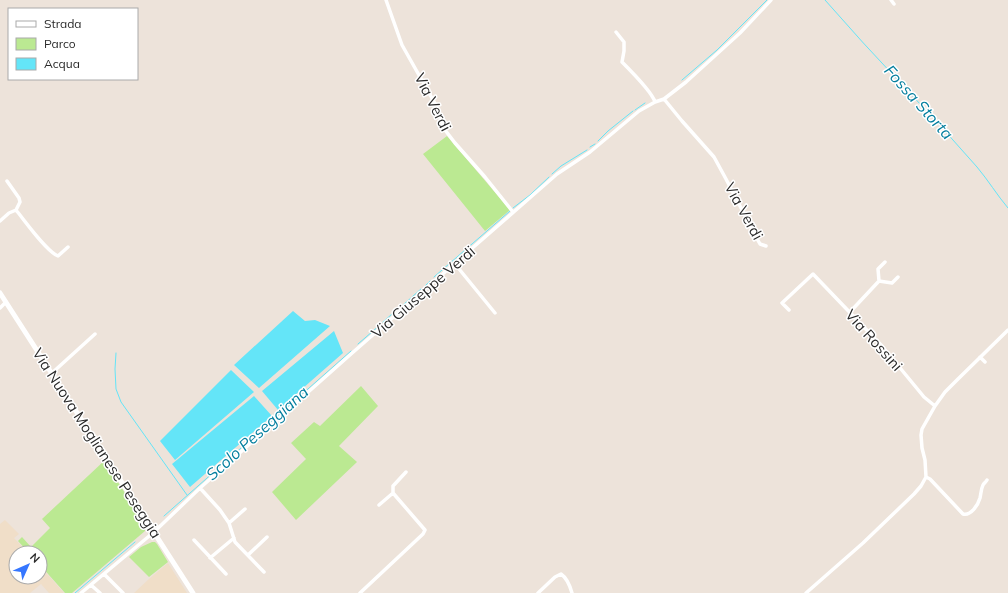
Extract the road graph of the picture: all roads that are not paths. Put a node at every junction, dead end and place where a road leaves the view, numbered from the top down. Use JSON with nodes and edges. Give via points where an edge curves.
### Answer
{"nodes":[{"id":1,"x":386,"y":0,"type":"edge"},
{"id":2,"x":771,"y":0,"type":"edge"},
{"id":3,"x":891,"y":0,"type":"edge"},
{"id":4,"x":894,"y":4,"type":"dead end"},
{"id":5,"x":616,"y":32,"type":"dead end"},
{"id":6,"x":664,"y":99,"type":"junction"},
{"id":7,"x":655,"y":102,"type":"junction"},
{"id":8,"x":7,"y":181,"type":"dead end"},
{"id":9,"x":16,"y":210,"type":"junction"},
{"id":10,"x":513,"y":212,"type":"junction"},
{"id":11,"x":0,"y":220,"type":"edge"},
{"id":12,"x":766,"y":246,"type":"dead end"},
{"id":13,"x":68,"y":247,"type":"dead end"},
{"id":14,"x":885,"y":262,"type":"dead end"},
{"id":15,"x":455,"y":264,"type":"junction"},
{"id":16,"x":898,"y":277,"type":"dead end"},
{"id":17,"x":879,"y":281,"type":"junction"},
{"id":18,"x":0,"y":292,"type":"edge"},
{"id":19,"x":6,"y":302,"type":"junction"},
{"id":20,"x":0,"y":308,"type":"edge"},
{"id":21,"x":789,"y":310,"type":"dead end"},
{"id":22,"x":850,"y":312,"type":"junction"},
{"id":23,"x":495,"y":313,"type":"dead end"},
{"id":24,"x":1008,"y":330,"type":"edge"},
{"id":25,"x":95,"y":334,"type":"dead end"},
{"id":26,"x":980,"y":357,"type":"junction"},
{"id":27,"x":985,"y":362,"type":"dead end"},
{"id":28,"x":52,"y":373,"type":"junction"},
{"id":29,"x":935,"y":406,"type":"junction"},
{"id":30,"x":406,"y":472,"type":"dead end"},
{"id":31,"x":926,"y":477,"type":"junction"},
{"id":32,"x":987,"y":480,"type":"dead end"},
{"id":33,"x":200,"y":488,"type":"junction"},
{"id":34,"x":393,"y":493,"type":"junction"},
{"id":35,"x":380,"y":505,"type":"dead end"},
{"id":36,"x":245,"y":509,"type":"dead end"},
{"id":37,"x":229,"y":523,"type":"junction"},
{"id":38,"x":154,"y":532,"type":"junction"},
{"id":39,"x":267,"y":537,"type":"dead end"},
{"id":40,"x":234,"y":538,"type":"junction"},
{"id":41,"x":194,"y":540,"type":"dead end"},
{"id":42,"x":248,"y":555,"type":"junction"},
{"id":43,"x":210,"y":558,"type":"junction"},
{"id":44,"x":264,"y":572,"type":"dead end"},
{"id":45,"x":104,"y":574,"type":"junction"},
{"id":46,"x":226,"y":574,"type":"dead end"},
{"id":47,"x":91,"y":585,"type":"junction"},
{"id":48,"x":81,"y":593,"type":"edge"},
{"id":49,"x":100,"y":593,"type":"edge"},
{"id":50,"x":123,"y":593,"type":"edge"},
{"id":51,"x":193,"y":593,"type":"edge"},
{"id":52,"x":360,"y":593,"type":"edge"},
{"id":53,"x":538,"y":593,"type":"edge"},
{"id":54,"x":572,"y":593,"type":"edge"},
{"id":55,"x":806,"y":593,"type":"edge"}],
"edges":[{"from":1,"to":10,"type":"street","name":"Via Verdi","via":[[402,45],[437,107],[445,130]]},
{"from":2,"to":6,"type":"street","name":"Via Giuseppe Verdi","via":[[740,33]]},
{"from":3,"to":4,"type":"street"},
{"from":5,"to":7,"type":"street","via":[[624,42],[622,62]]},
{"from":6,"to":7,"type":"street","name":"Via Giuseppe Verdi"},
{"from":6,"to":12,"type":"street","name":"Via Verdi","via":[[714,156],[754,235],[760,244]]},
{"from":7,"to":10,"type":"street","name":"Via Giuseppe Verdi","via":[[639,111],[590,152],[556,174]]},
{"from":8,"to":9,"type":"street","via":[[19,198]]},
{"from":9,"to":11,"type":"street"},
{"from":9,"to":13,"type":"street","via":[[53,254],[58,256]]},
{"from":10,"to":15,"type":"street","name":"Via Giuseppe Verdi"},
{"from":14,"to":17,"type":"street","via":[[878,270]]},
{"from":15,"to":23,"type":"street"},
{"from":15,"to":33,"type":"street","name":"Via Giuseppe Verdi"},
{"from":16,"to":17,"type":"street","via":[[892,283]]},
{"from":17,"to":22,"type":"street"},
{"from":18,"to":19,"type":"main road","name":"Via Nuova Moglianese Peseggia"},
{"from":19,"to":20,"type":"street"},
{"from":19,"to":28,"type":"main road","name":"Via Nuova Moglianese Peseggia"},
{"from":21,"to":22,"type":"street","name":"Via Rossini","via":[[782,303],[813,274]]},
{"from":22,"to":29,"type":"street","name":"Via Rossini","via":[[924,397]]},
{"from":24,"to":26,"type":"street"},
{"from":25,"to":28,"type":"street"},
{"from":26,"to":27,"type":"street"},
{"from":26,"to":29,"type":"street"},
{"from":28,"to":38,"type":"main road","name":"Via Nuova Moglianese Peseggia"},
{"from":29,"to":31,"type":"street","via":[[921,435]]},
{"from":30,"to":34,"type":"street","via":[[393,486]]},
{"from":31,"to":32,"type":"street","via":[[930,478],[965,515],[970,513],[979,500]]},
{"from":31,"to":55,"type":"street","via":[[914,494]]},
{"from":33,"to":37,"type":"street"},
{"from":33,"to":38,"type":"street","name":"Via Giuseppe Verdi"},
{"from":34,"to":35,"type":"street"},
{"from":34,"to":52,"type":"street","via":[[425,530],[424,534]]},
{"from":36,"to":37,"type":"street"},
{"from":37,"to":40,"type":"street"},
{"from":38,"to":45,"type":"street","name":"Via Giuseppe Verdi"},
{"from":38,"to":51,"type":"main road","name":"Via Nuova Moglianese Peseggia"},
{"from":39,"to":42,"type":"street"},
{"from":40,"to":42,"type":"street"},
{"from":40,"to":43,"type":"street"},
{"from":41,"to":43,"type":"street"},
{"from":42,"to":44,"type":"street"},
{"from":43,"to":46,"type":"street"},
{"from":45,"to":47,"type":"street","name":"Via Giuseppe Verdi"},
{"from":45,"to":50,"type":"street"},
{"from":47,"to":48,"type":"street","name":"Via Giuseppe Verdi"},
{"from":47,"to":49,"type":"street"},
{"from":53,"to":54,"type":"street","via":[[561,574]]}]}
